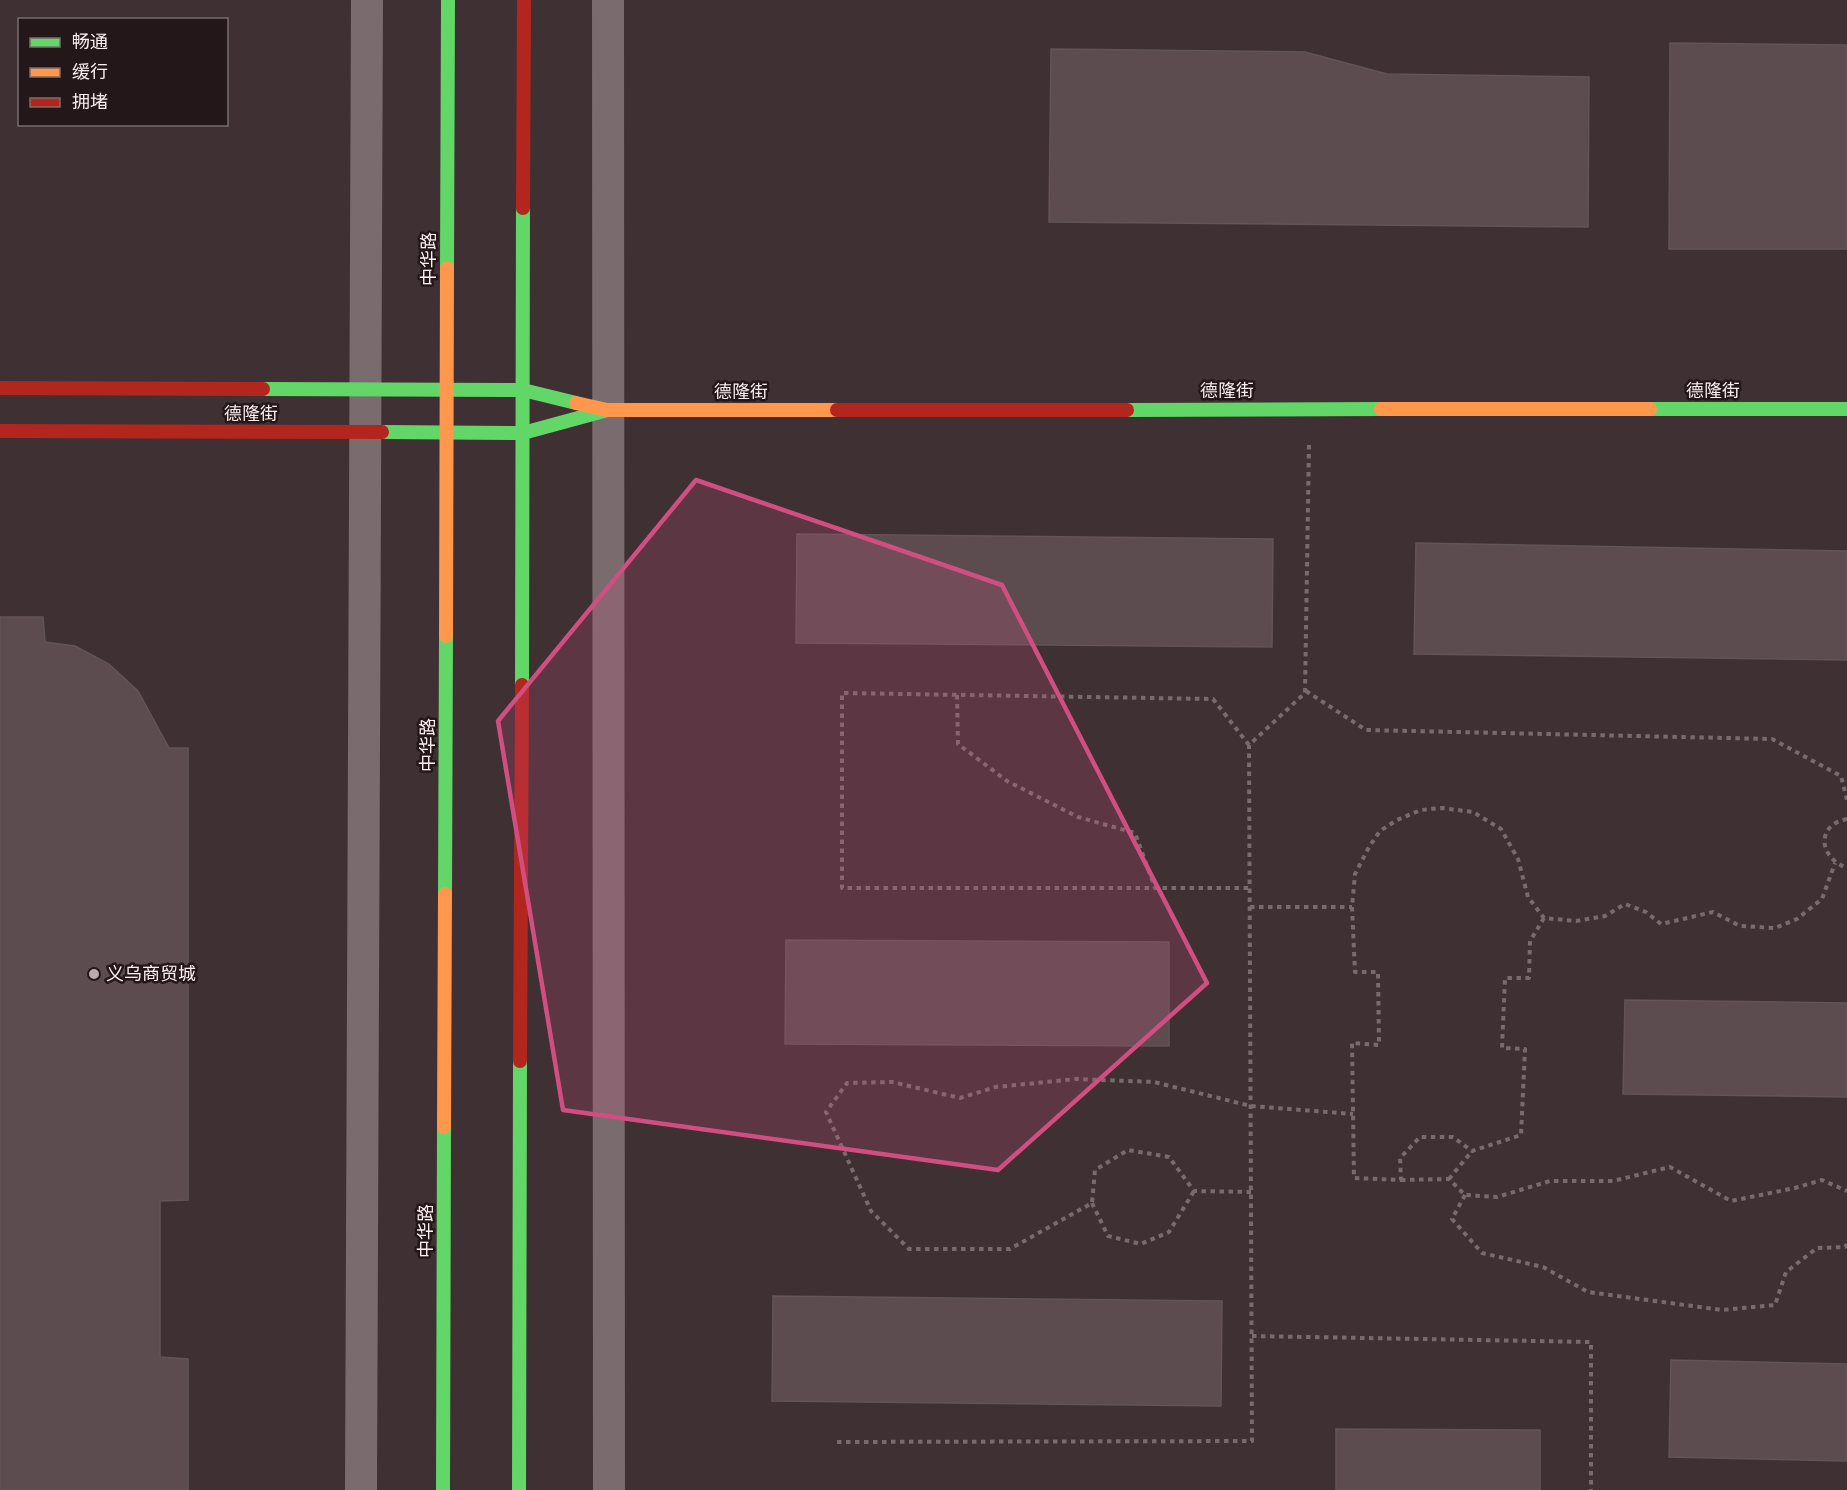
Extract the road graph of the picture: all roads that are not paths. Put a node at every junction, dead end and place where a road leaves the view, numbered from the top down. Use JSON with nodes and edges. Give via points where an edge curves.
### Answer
{"nodes":[{"id":1,"x":368,"y":0,"type":"edge"},
{"id":2,"x":448,"y":0,"type":"edge"},
{"id":3,"x":524,"y":0,"type":"edge"},
{"id":4,"x":608,"y":0,"type":"edge"},
{"id":5,"x":0,"y":388,"type":"edge"},
{"id":6,"x":366,"y":389,"type":"junction"},
{"id":7,"x":447,"y":390,"type":"junction"},
{"id":8,"x":523,"y":390,"type":"junction"},
{"id":9,"x":607,"y":410,"type":"junction"},
{"id":10,"x":1847,"y":410,"type":"edge"},
{"id":11,"x":0,"y":431,"type":"edge"},
{"id":12,"x":366,"y":433,"type":"junction"},
{"id":13,"x":447,"y":433,"type":"junction"},
{"id":14,"x":523,"y":433,"type":"junction"},
{"id":15,"x":361,"y":1490,"type":"edge"},
{"id":16,"x":443,"y":1490,"type":"edge"},
{"id":17,"x":519,"y":1490,"type":"edge"},
{"id":18,"x":609,"y":1490,"type":"edge"}],
"edges":[{"from":1,"to":6,"type":"street"},
{"from":2,"to":7,"type":"main road","name":"中华路"},
{"from":3,"to":8,"type":"main road"},
{"from":4,"to":9,"type":"street"},
{"from":5,"to":6,"type":"main road","name":"德隆街"},
{"from":6,"to":7,"type":"main road","name":"德隆街"},
{"from":6,"to":12,"type":"street"},
{"from":7,"to":8,"type":"main road","name":"德隆街"},
{"from":7,"to":13,"type":"main road","name":"中华路"},
{"from":8,"to":9,"type":"main road","name":"德隆街"},
{"from":8,"to":14,"type":"main road"},
{"from":9,"to":10,"type":"main road","name":"德隆街"},
{"from":9,"to":14,"type":"main road","name":"德隆街"},
{"from":9,"to":18,"type":"street"},
{"from":11,"to":12,"type":"main road","name":"德隆街"},
{"from":12,"to":13,"type":"main road","name":"德隆街"},
{"from":12,"to":15,"type":"street"},
{"from":13,"to":14,"type":"main road","name":"德隆街"},
{"from":13,"to":16,"type":"main road","name":"中华路"},
{"from":14,"to":17,"type":"main road"}]}
